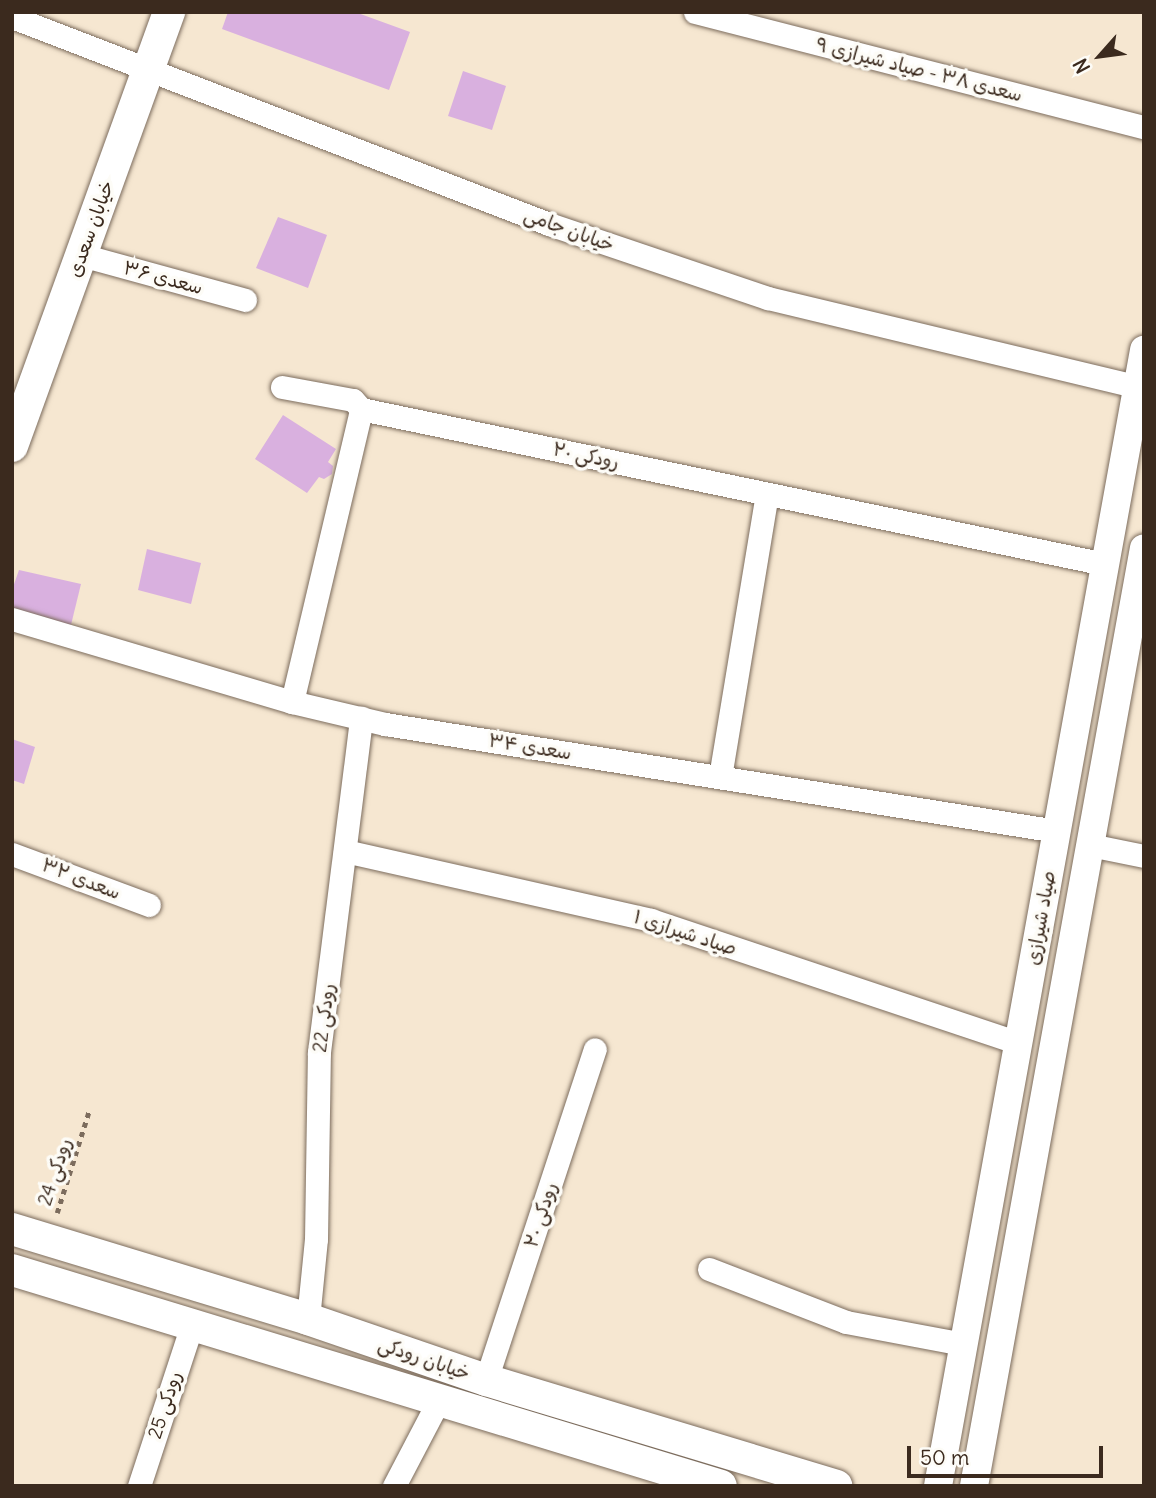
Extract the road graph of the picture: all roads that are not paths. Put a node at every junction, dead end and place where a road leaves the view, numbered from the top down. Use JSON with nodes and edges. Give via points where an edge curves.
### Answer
{"nodes":[{"id":1,"x":169,"y":12,"type":"edge"},
{"id":2,"x":695,"y":12,"type":"edge"},
{"id":3,"x":12,"y":17,"type":"edge"},
{"id":4,"x":149,"y":67,"type":"junction"},
{"id":5,"x":1144,"y":127,"type":"edge"},
{"id":6,"x":81,"y":255,"type":"junction"},
{"id":7,"x":245,"y":300,"type":"dead end"},
{"id":8,"x":1144,"y":350,"type":"edge"},
{"id":9,"x":282,"y":387,"type":"dead end"},
{"id":10,"x":1140,"y":387,"type":"edge"},
{"id":11,"x":361,"y":409,"type":"junction"},
{"id":12,"x":12,"y":446,"type":"edge"},
{"id":13,"x":767,"y":494,"type":"junction"},
{"id":14,"x":1144,"y":548,"type":"edge"},
{"id":15,"x":1105,"y":564,"type":"junction"},
{"id":16,"x":12,"y":619,"type":"edge"},
{"id":17,"x":292,"y":702,"type":"junction"},
{"id":18,"x":361,"y":718,"type":"junction"},
{"id":19,"x":720,"y":777,"type":"junction"},
{"id":20,"x":1057,"y":831,"type":"junction"},
{"id":21,"x":1090,"y":845,"type":"junction"},
{"id":22,"x":345,"y":851,"type":"junction"},
{"id":23,"x":12,"y":854,"type":"edge"},
{"id":24,"x":1144,"y":856,"type":"edge"},
{"id":25,"x":149,"y":905,"type":"dead end"},
{"id":26,"x":1018,"y":1043,"type":"junction"},
{"id":27,"x":595,"y":1049,"type":"dead end"},
{"id":28,"x":12,"y":1229,"type":"edge"},
{"id":29,"x":709,"y":1269,"type":"dead end"},
{"id":30,"x":12,"y":1270,"type":"edge"},
{"id":31,"x":308,"y":1320,"type":"junction"},
{"id":32,"x":192,"y":1325,"type":"junction"},
{"id":33,"x":964,"y":1344,"type":"junction"},
{"id":34,"x":297,"y":1356,"type":"junction"},
{"id":35,"x":486,"y":1380,"type":"junction"},
{"id":36,"x":439,"y":1400,"type":"junction"},
{"id":37,"x":139,"y":1486,"type":"edge"},
{"id":38,"x":394,"y":1486,"type":"edge"},
{"id":39,"x":721,"y":1486,"type":"edge"},
{"id":40,"x":836,"y":1486,"type":"edge"},
{"id":41,"x":938,"y":1486,"type":"edge"},
{"id":42,"x":974,"y":1486,"type":"edge"}],
"edges":[{"from":1,"to":4,"type":"main road","name":"خیابان سعدی"},
{"from":2,"to":5,"type":"street","name":"سعدی ۳۸ - صیاد شیرازی ۹"},
{"from":3,"to":4,"type":"street","name":"خیابان جامی"},
{"from":4,"to":6,"type":"main road","name":"خیابان سعدی"},
{"from":4,"to":10,"type":"street","name":"خیابان جامی","via":[[549,224],[768,298]]},
{"from":6,"to":7,"type":"street","name":"سعدی ۳۶"},
{"from":6,"to":12,"type":"main road","name":"خیابان سعدی"},
{"from":8,"to":10,"type":"street","name":"صیاد شیرازی"},
{"from":9,"to":11,"type":"street","name":"رودکی ۲۰","via":[[353,400]]},
{"from":10,"to":15,"type":"street","name":"صیاد شیرازی"},
{"from":11,"to":13,"type":"street","name":"رودکی ۲۰"},
{"from":11,"to":17,"type":"street"},
{"from":13,"to":15,"type":"street","name":"رودکی ۲۰"},
{"from":13,"to":19,"type":"street"},
{"from":14,"to":21,"type":"street","name":"صیاد شیرازی"},
{"from":15,"to":20,"type":"street","name":"صیاد شیرازی"},
{"from":16,"to":17,"type":"street","name":"سعدی ۳۴"},
{"from":17,"to":18,"type":"street","name":"سعدی ۳۴"},
{"from":18,"to":19,"type":"street","name":"سعدی ۳۴"},
{"from":18,"to":22,"type":"street","name":"رودکی 22"},
{"from":19,"to":20,"type":"street","name":"سعدی ۳۴"},
{"from":20,"to":26,"type":"street","name":"صیاد شیرازی"},
{"from":21,"to":24,"type":"street"},
{"from":21,"to":42,"type":"street","name":"صیاد شیرازی"},
{"from":22,"to":26,"type":"street","name":"صیاد شیرازی ۱","via":[[651,920]]},
{"from":22,"to":31,"type":"street","name":"رودکی 22","via":[[319,1052],[316,1239]]},
{"from":23,"to":25,"type":"street","name":"سعدی ۳۲"},
{"from":26,"to":33,"type":"street","name":"صیاد شیرازی"},
{"from":27,"to":35,"type":"street","name":"رودکی ۲۰"},
{"from":28,"to":31,"type":"main road","name":"خیابان رودکی"},
{"from":29,"to":33,"type":"street","via":[[846,1322]]},
{"from":30,"to":32,"type":"main road","name":"خیابان رودکی"},
{"from":31,"to":34,"type":"main road"},
{"from":31,"to":35,"type":"main road","name":"خیابان رودکی"},
{"from":32,"to":34,"type":"main road","name":"خیابان رودکی"},
{"from":32,"to":37,"type":"street","name":"رودکی 25"},
{"from":33,"to":41,"type":"street","name":"صیاد شیرازی"},
{"from":34,"to":36,"type":"main road","name":"خیابان رودکی"},
{"from":35,"to":40,"type":"main road","name":"خیابان رودکی"},
{"from":36,"to":38,"type":"street"},
{"from":36,"to":39,"type":"main road","name":"خیابان رودکی"}]}
